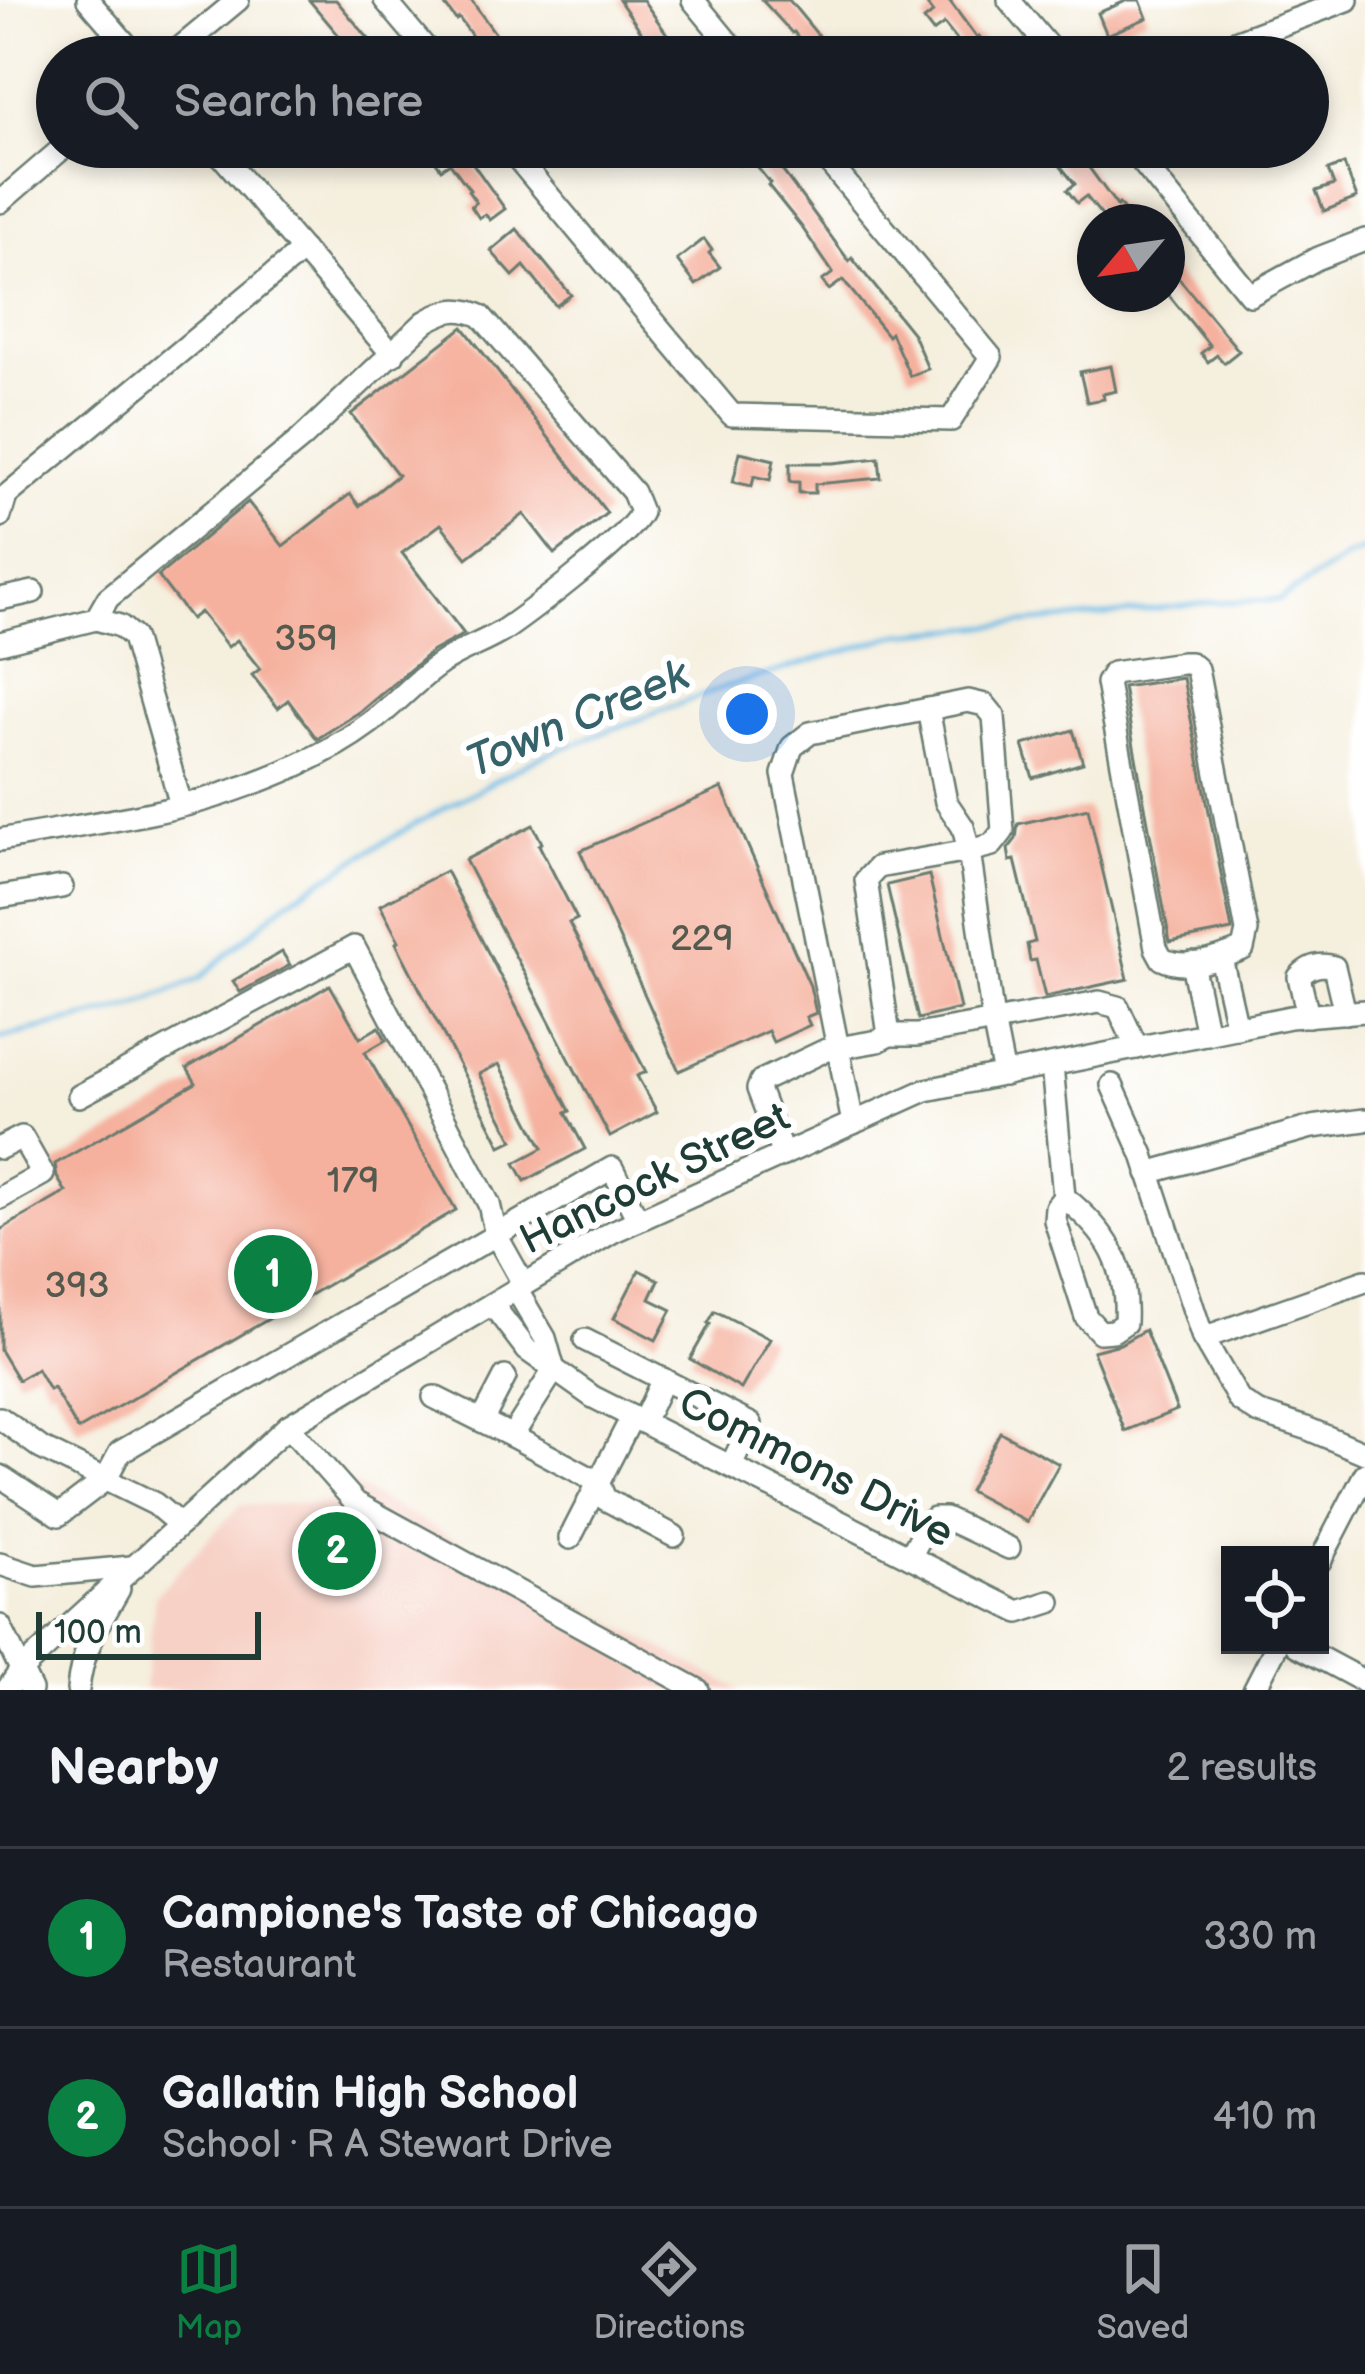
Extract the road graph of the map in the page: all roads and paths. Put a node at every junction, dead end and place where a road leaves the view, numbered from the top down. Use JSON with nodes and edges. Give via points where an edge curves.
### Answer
{"nodes":[{"id":1,"x":88,"y":0,"type":"edge"},
{"id":2,"x":238,"y":0,"type":"edge"},
{"id":3,"x":386,"y":0,"type":"edge"},
{"id":4,"x":693,"y":0,"type":"edge"},
{"id":5,"x":1009,"y":0,"type":"edge"},
{"id":6,"x":1347,"y":0,"type":"edge"},
{"id":7,"x":119,"y":36,"type":"edge"},
{"id":8,"x":194,"y":36,"type":"edge"},
{"id":9,"x":416,"y":36,"type":"edge"},
{"id":10,"x":723,"y":36,"type":"edge"},
{"id":11,"x":1039,"y":36,"type":"edge"},
{"id":12,"x":1251,"y":36,"type":"edge"},
{"id":13,"x":40,"y":168,"type":"edge"},
{"id":14,"x":232,"y":168,"type":"edge"},
{"id":15,"x":526,"y":168,"type":"edge"},
{"id":16,"x":834,"y":168,"type":"edge"},
{"id":17,"x":1147,"y":168,"type":"edge"},
{"id":18,"x":0,"y":202,"type":"edge"},
{"id":19,"x":1365,"y":240,"type":"edge"},
{"id":20,"x":303,"y":250,"type":"junction"},
{"id":21,"x":393,"y":355,"type":"junction"},
{"id":22,"x":0,"y":516,"type":"edge"},
{"id":23,"x":33,"y":592,"type":"dead end"},
{"id":24,"x":0,"y":599,"type":"edge"},
{"id":25,"x":96,"y":619,"type":"junction"},
{"id":26,"x":0,"y":643,"type":"edge"},
{"id":27,"x":928,"y":709,"type":"junction"},
{"id":28,"x":181,"y":805,"type":"junction"},
{"id":29,"x":0,"y":840,"type":"edge"},
{"id":30,"x":969,"y":851,"type":"junction"},
{"id":31,"x":62,"y":887,"type":"dead end"},
{"id":32,"x":0,"y":897,"type":"edge"},
{"id":33,"x":1221,"y":958,"type":"junction"},
{"id":34,"x":1192,"y":963,"type":"junction"},
{"id":35,"x":1355,"y":1012,"type":"edge"},
{"id":36,"x":1308,"y":1016,"type":"junction"},
{"id":37,"x":993,"y":1020,"type":"junction"},
{"id":38,"x":1237,"y":1028,"type":"junction"},
{"id":39,"x":1207,"y":1034,"type":"junction"},
{"id":40,"x":889,"y":1035,"type":"junction"},
{"id":41,"x":1137,"y":1048,"type":"junction"},
{"id":42,"x":839,"y":1049,"type":"junction"},
{"id":43,"x":1052,"y":1065,"type":"junction"},
{"id":44,"x":1004,"y":1075,"type":"junction"},
{"id":45,"x":1112,"y":1084,"type":"dead end"},
{"id":46,"x":80,"y":1096,"type":"dead end"},
{"id":47,"x":1365,"y":1120,"type":"edge"},
{"id":48,"x":853,"y":1123,"type":"junction"},
{"id":49,"x":0,"y":1148,"type":"edge"},
{"id":50,"x":783,"y":1155,"type":"junction"},
{"id":51,"x":1148,"y":1173,"type":"junction"},
{"id":52,"x":1064,"y":1197,"type":"junction"},
{"id":53,"x":0,"y":1198,"type":"edge"},
{"id":54,"x":638,"y":1220,"type":"junction"},
{"id":55,"x":496,"y":1234,"type":"junction"},
{"id":56,"x":1365,"y":1281,"type":"edge"},
{"id":57,"x":520,"y":1287,"type":"junction"},
{"id":58,"x":492,"y":1304,"type":"junction"},
{"id":59,"x":1203,"y":1339,"type":"junction"},
{"id":60,"x":585,"y":1340,"type":"dead end"},
{"id":61,"x":554,"y":1370,"type":"junction"},
{"id":62,"x":505,"y":1377,"type":"dead end"},
{"id":63,"x":663,"y":1379,"type":"junction"},
{"id":64,"x":434,"y":1397,"type":"dead end"},
{"id":65,"x":0,"y":1418,"type":"edge"},
{"id":66,"x":638,"y":1419,"type":"junction"},
{"id":67,"x":482,"y":1420,"type":"junction"},
{"id":68,"x":288,"y":1426,"type":"junction"},
{"id":69,"x":512,"y":1436,"type":"junction"},
{"id":70,"x":1365,"y":1453,"type":"edge"},
{"id":71,"x":730,"y":1466,"type":"junction"},
{"id":72,"x":1365,"y":1474,"type":"edge"},
{"id":73,"x":0,"y":1476,"type":"edge"},
{"id":74,"x":106,"y":1480,"type":"junction"},
{"id":75,"x":598,"y":1481,"type":"junction"},
{"id":76,"x":180,"y":1525,"type":"junction"},
{"id":77,"x":674,"y":1537,"type":"dead end"},
{"id":78,"x":570,"y":1538,"type":"dead end"},
{"id":79,"x":1328,"y":1546,"type":"edge"},
{"id":80,"x":1009,"y":1548,"type":"dead end"},
{"id":81,"x":910,"y":1557,"type":"junction"},
{"id":82,"x":0,"y":1564,"type":"edge"},
{"id":83,"x":131,"y":1567,"type":"junction"},
{"id":84,"x":1050,"y":1602,"type":"dead end"},
{"id":85,"x":0,"y":1626,"type":"edge"},
{"id":86,"x":1272,"y":1654,"type":"edge"},
{"id":87,"x":1313,"y":1654,"type":"edge"},
{"id":88,"x":26,"y":1680,"type":"edge"},
{"id":89,"x":1365,"y":1682,"type":"edge"},
{"id":90,"x":7,"y":1690,"type":"edge"},
{"id":91,"x":78,"y":1690,"type":"edge"},
{"id":92,"x":698,"y":1690,"type":"edge"},
{"id":93,"x":1254,"y":1690,"type":"edge"}],
"edges":[{"from":1,"to":7,"type":"street"},
{"from":2,"to":8,"type":"street"},
{"from":3,"to":9,"type":"street"},
{"from":4,"to":10,"type":"street"},
{"from":5,"to":11,"type":"street"},
{"from":6,"to":12,"type":"street"},
{"from":13,"to":18,"type":"street"},
{"from":14,"to":20,"type":"street"},
{"from":15,"to":16,"type":"street","via":[[733,415],[951,419],[992,357]]},
{"from":17,"to":19,"type":"street","via":[[1250,295]]},
{"from":20,"to":21,"type":"street"},
{"from":20,"to":22,"type":"street","via":[[6,496]]},
{"from":21,"to":25,"type":"street","via":[[108,598]]},
{"from":21,"to":28,"type":"street","via":[[445,310],[481,316],[633,492],[637,524],[504,630],[443,661],[368,725],[284,770]]},
{"from":23,"to":24,"type":"street"},
{"from":25,"to":26,"type":"street"},
{"from":25,"to":28,"type":"street","via":[[133,637]]},
{"from":27,"to":30,"type":"street","via":[[946,802]]},
{"from":27,"to":30,"type":"street","via":[[968,701],[994,716],[1003,831],[992,845]]},
{"from":27,"to":42,"type":"street","via":[[810,733],[792,747],[783,774]]},
{"from":28,"to":29,"type":"street"},
{"from":30,"to":37,"type":"street"},
{"from":30,"to":40,"type":"street","via":[[878,867],[866,880]]},
{"from":31,"to":32,"type":"street"},
{"from":33,"to":34,"type":"street"},
{"from":33,"to":34,"type":"street","via":[[1243,949],[1247,931],[1197,669],[1182,663],[1113,674],[1106,683],[1156,948],[1169,963]]},
{"from":33,"to":38,"type":"street"},
{"from":34,"to":39,"type":"street"},
{"from":35,"to":36,"type":"street","name":"Hancock Street"},
{"from":35,"to":36,"type":"street","via":[[1334,967],[1324,964],[1299,977]]},
{"from":36,"to":38,"type":"street","name":"Hancock Street"},
{"from":37,"to":40,"type":"street"},
{"from":37,"to":41,"type":"street","via":[[1099,1002],[1118,1007]]},
{"from":37,"to":44,"type":"street"},
{"from":38,"to":39,"type":"street","name":"Hancock Street"},
{"from":39,"to":41,"type":"street","name":"Hancock Street"},
{"from":40,"to":42,"type":"street"},
{"from":41,"to":43,"type":"street","name":"Hancock Street"},
{"from":42,"to":48,"type":"street"},
{"from":42,"to":50,"type":"street","via":[[760,1081]]},
{"from":43,"to":44,"type":"street","name":"Hancock Street"},
{"from":43,"to":52,"type":"street"},
{"from":44,"to":48,"type":"street","name":"Hancock Street","via":[[926,1090]]},
{"from":45,"to":51,"type":"street"},
{"from":46,"to":55,"type":"street","via":[[354,946],[489,1204]]},
{"from":47,"to":51,"type":"street"},
{"from":48,"to":50,"type":"street","name":"Hancock Street"},
{"from":49,"to":53,"type":"street","via":[[22,1137],[43,1174]]},
{"from":50,"to":54,"type":"street","name":"Hancock Street"},
{"from":51,"to":59,"type":"street"},
{"from":52,"to":52,"type":"street","via":[[1113,1249],[1126,1299],[1125,1323],[1113,1331],[1100,1332],[1086,1317],[1055,1220]]},
{"from":54,"to":55,"type":"street","via":[[612,1168]]},
{"from":54,"to":57,"type":"street","name":"Hancock Street"},
{"from":55,"to":57,"type":"street"},
{"from":55,"to":74,"type":"street","via":[[120,1452]]},
{"from":56,"to":59,"type":"street"},
{"from":57,"to":58,"type":"street","name":"Hancock Street"},
{"from":57,"to":61,"type":"street"},
{"from":58,"to":61,"type":"street","name":"Commons Drive","via":[[526,1350]]},
{"from":58,"to":68,"type":"street","name":"Hancock Street"},
{"from":59,"to":70,"type":"street","via":[[1239,1400]]},
{"from":60,"to":63,"type":"street"},
{"from":61,"to":66,"type":"street","name":"Commons Drive"},
{"from":61,"to":69,"type":"street"},
{"from":62,"to":67,"type":"street"},
{"from":63,"to":66,"type":"street"},
{"from":63,"to":71,"type":"street","via":[[751,1424]]},
{"from":64,"to":67,"type":"street"},
{"from":65,"to":74,"type":"street"},
{"from":66,"to":71,"type":"street","name":"Commons Drive"},
{"from":66,"to":75,"type":"street"},
{"from":67,"to":69,"type":"street"},
{"from":68,"to":76,"type":"street","name":"Hancock Street"},
{"from":68,"to":92,"type":"street","via":[[356,1503]]},
{"from":69,"to":75,"type":"street"},
{"from":71,"to":81,"type":"street","name":"Commons Drive"},
{"from":72,"to":79,"type":"street"},
{"from":73,"to":74,"type":"street","via":[[59,1515]]},
{"from":74,"to":76,"type":"street"},
{"from":75,"to":77,"type":"street","via":[[605,1499]]},
{"from":75,"to":78,"type":"street"},
{"from":76,"to":83,"type":"street","name":"Hancock Street"},
{"from":80,"to":81,"type":"street","via":[[934,1517]]},
{"from":81,"to":84,"type":"street","name":"Commons Drive","via":[[1019,1612]]},
{"from":82,"to":83,"type":"street","via":[[36,1576]]},
{"from":83,"to":88,"type":"street","name":"Hancock Street"},
{"from":83,"to":91,"type":"street","via":[[91,1638]]},
{"from":85,"to":88,"type":"street"},
{"from":86,"to":93,"type":"street"},
{"from":87,"to":89,"type":"street"},
{"from":88,"to":90,"type":"street","name":"Hancock Street"}]}
